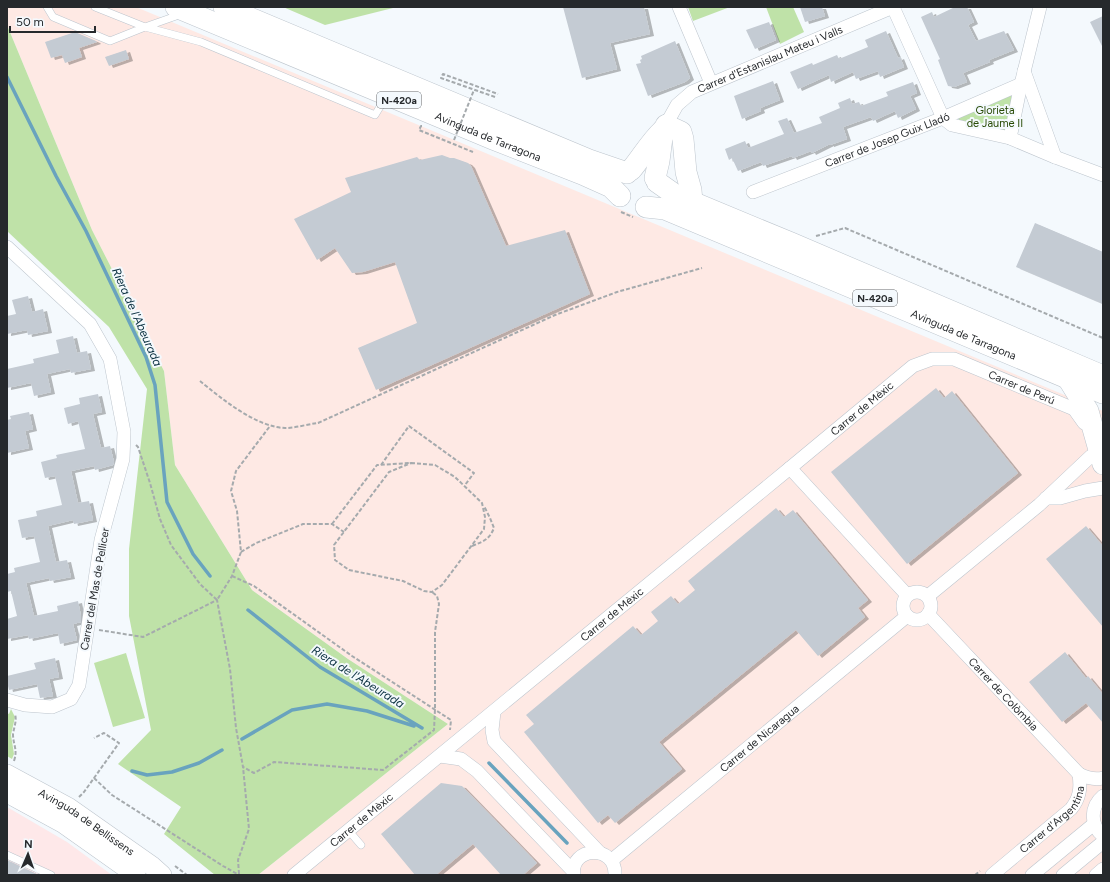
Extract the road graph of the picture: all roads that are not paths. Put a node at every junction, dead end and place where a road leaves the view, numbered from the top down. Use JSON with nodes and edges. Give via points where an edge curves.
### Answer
{"nodes":[{"id":1,"x":47,"y":7,"type":"edge"},
{"id":2,"x":94,"y":7,"type":"edge"},
{"id":3,"x":224,"y":7,"type":"edge"},
{"id":4,"x":679,"y":7,"type":"edge"},
{"id":5,"x":893,"y":7,"type":"edge"},
{"id":6,"x":1040,"y":7,"type":"edge"},
{"id":7,"x":180,"y":8,"type":"edge"},
{"id":8,"x":145,"y":27,"type":"junction"},
{"id":9,"x":1023,"y":77,"type":"junction"},
{"id":10,"x":711,"y":83,"type":"junction"},
{"id":11,"x":388,"y":95,"type":"junction"},
{"id":12,"x":943,"y":118,"type":"junction"},
{"id":13,"x":664,"y":128,"type":"junction"},
{"id":14,"x":1010,"y":138,"type":"junction"},
{"id":15,"x":1055,"y":157,"type":"junction"},
{"id":16,"x":629,"y":171,"type":"junction"},
{"id":17,"x":1103,"y":175,"type":"edge"},
{"id":18,"x":656,"y":180,"type":"junction"},
{"id":19,"x":753,"y":192,"type":"dead end"},
{"id":20,"x":620,"y":196,"type":"junction"},
{"id":21,"x":692,"y":202,"type":"junction"},
{"id":22,"x":646,"y":207,"type":"junction"},
{"id":23,"x":7,"y":247,"type":"edge"},
{"id":24,"x":932,"y":359,"type":"joint"},
{"id":25,"x":1103,"y":376,"type":"edge"},
{"id":26,"x":1067,"y":377,"type":"junction"},
{"id":27,"x":1103,"y":393,"type":"edge"},
{"id":28,"x":1098,"y":450,"type":"edge"},
{"id":29,"x":790,"y":468,"type":"junction"},
{"id":30,"x":1103,"y":488,"type":"edge"},
{"id":31,"x":1046,"y":498,"type":"junction"},
{"id":32,"x":907,"y":595,"type":"junction"},
{"id":33,"x":928,"y":596,"type":"junction"},
{"id":34,"x":928,"y":614,"type":"junction"},
{"id":35,"x":907,"y":616,"type":"junction"},
{"id":36,"x":10,"y":705,"type":"edge"},
{"id":37,"x":494,"y":712,"type":"junction"},
{"id":38,"x":440,"y":756,"type":"junction"},
{"id":39,"x":10,"y":768,"type":"edge"},
{"id":40,"x":1082,"y":778,"type":"junction"},
{"id":41,"x":1103,"y":778,"type":"edge"},
{"id":42,"x":7,"y":793,"type":"edge"},
{"id":43,"x":1101,"y":798,"type":"edge"},
{"id":44,"x":1094,"y":824,"type":"junction"},
{"id":45,"x":349,"y":831,"type":"junction"},
{"id":46,"x":1103,"y":836,"type":"edge"},
{"id":47,"x":1103,"y":842,"type":"edge"},
{"id":48,"x":362,"y":845,"type":"dead end"},
{"id":49,"x":600,"y":853,"type":"junction"},
{"id":50,"x":7,"y":854,"type":"edge"},
{"id":51,"x":1103,"y":869,"type":"edge"},
{"id":52,"x":615,"y":870,"type":"edge"},
{"id":53,"x":153,"y":873,"type":"edge"},
{"id":54,"x":574,"y":873,"type":"edge"},
{"id":55,"x":52,"y":875,"type":"edge"},
{"id":56,"x":294,"y":875,"type":"edge"},
{"id":57,"x":992,"y":875,"type":"edge"},
{"id":58,"x":1032,"y":875,"type":"edge"},
{"id":59,"x":1063,"y":875,"type":"edge"},
{"id":60,"x":1096,"y":875,"type":"edge"}],
"edges":[{"from":1,"to":8,"type":"lane","via":[[53,17],[110,41]]},
{"from":2,"to":8,"type":"lane"},
{"from":3,"to":16,"type":"main road","name":"Avinguda de Tarragona","number":"N-420a","via":[[589,160]]},
{"from":4,"to":10,"type":"street"},
{"from":5,"to":10,"type":"street","name":"Carrer d'Estanislau Mateu i Valls"},
{"from":5,"to":12,"type":"street"},
{"from":6,"to":9,"type":"street"},
{"from":7,"to":8,"type":"lane","via":[[178,15]]},
{"from":7,"to":11,"type":"main road","name":"Avinguda de Tarragona","number":"N-420a"},
{"from":8,"to":11,"type":"lane","via":[[201,42],[375,115]]},
{"from":9,"to":12,"type":"street","name":"Carrer de Josep Guix Lladó"},
{"from":9,"to":14,"type":"street"},
{"from":9,"to":15,"type":"street"},
{"from":10,"to":13,"type":"street","name":"Carrer d'Estanislau Mateu i Valls","via":[[692,92],[677,105]]},
{"from":11,"to":20,"type":"main road","name":"Avinguda de Tarragona","number":"N-420a","via":[[582,174],[611,187]]},
{"from":12,"to":14,"type":"street","via":[[952,125]]},
{"from":12,"to":19,"type":"street","name":"Carrer de Josep Guix Lladó"},
{"from":13,"to":16,"type":"main road"},
{"from":13,"to":18,"type":"main road"},
{"from":13,"to":21,"type":"main road","via":[[681,132]]},
{"from":14,"to":15,"type":"street"},
{"from":15,"to":17,"type":"street"},
{"from":16,"to":18,"type":"main road","number":"N-420a","via":[[644,170]]},
{"from":16,"to":20,"type":"main road","via":[[619,183]]},
{"from":18,"to":21,"type":"main road","name":"Avinguda de Tarragona","number":"N-420a","via":[[674,194]]},
{"from":18,"to":22,"type":"main road","via":[[657,195],[652,204]]},
{"from":20,"to":22,"type":"main road","number":"N-420a","via":[[630,207]]},
{"from":21,"to":25,"type":"main road","name":"Avinguda de Tarragona","number":"N-420a"},
{"from":22,"to":26,"type":"main road","name":"Avinguda de Tarragona","number":"N-420a","via":[[665,209]]},
{"from":23,"to":36,"type":"street","name":"Carrer del Mas de Pellicer","via":[[90,324],[110,359],[124,432],[123,459],[101,540],[79,685],[71,699],[52,707]]},
{"from":24,"to":28,"type":"street","name":"Carrer de Perú","via":[[954,359],[1074,409]]},
{"from":24,"to":29,"type":"street","name":"Carrer de Mèxic","via":[[913,366]]},
{"from":26,"to":27,"type":"main road","name":"Avinguda de Tarragona","number":"N-420a"},
{"from":26,"to":28,"type":"main road","via":[[1088,411]]},
{"from":28,"to":31,"type":"street"},
{"from":29,"to":32,"type":"street"},
{"from":29,"to":37,"type":"street","name":"Carrer de Mèxic"},
{"from":30,"to":31,"type":"street","via":[[1060,498]]},
{"from":31,"to":33,"type":"street"},
{"from":32,"to":33,"type":"street","via":[[920,591]]},
{"from":32,"to":35,"type":"street","via":[[902,605]]},
{"from":33,"to":34,"type":"street","via":[[931,607]]},
{"from":34,"to":35,"type":"street","via":[[916,620]]},
{"from":34,"to":40,"type":"street","name":"Carrer de Colòmbia"},
{"from":35,"to":52,"type":"street","name":"Carrer de Nicaragua"},
{"from":37,"to":38,"type":"street","name":"Carrer de Mèxic"},
{"from":37,"to":49,"type":"street","via":[[494,741]]},
{"from":38,"to":45,"type":"street","name":"Carrer de Mèxic"},
{"from":38,"to":54,"type":"street","via":[[462,759],[477,771]]},
{"from":39,"to":53,"type":"main road","name":"Avinguda de Bellissens","via":[[68,807]]},
{"from":40,"to":41,"type":"street","name":"Carrer d'Argentina"},
{"from":40,"to":43,"type":"street","name":"Carrer de Colòmbia"},
{"from":40,"to":57,"type":"street","name":"Carrer d'Argentina","via":[[1076,802],[1071,809]]},
{"from":42,"to":53,"type":"main road","name":"Avinguda de Bellissens"},
{"from":43,"to":44,"type":"street","via":[[1094,809]]},
{"from":44,"to":46,"type":"street"},
{"from":44,"to":58,"type":"street"},
{"from":45,"to":48,"type":"lane"},
{"from":45,"to":56,"type":"street","name":"Carrer de Mèxic"},
{"from":47,"to":59,"type":"street"},
{"from":49,"to":52,"type":"street","via":[[606,856]]},
{"from":49,"to":54,"type":"street","via":[[586,853],[575,864]]},
{"from":50,"to":55,"type":"lane"},
{"from":51,"to":60,"type":"street"}]}
